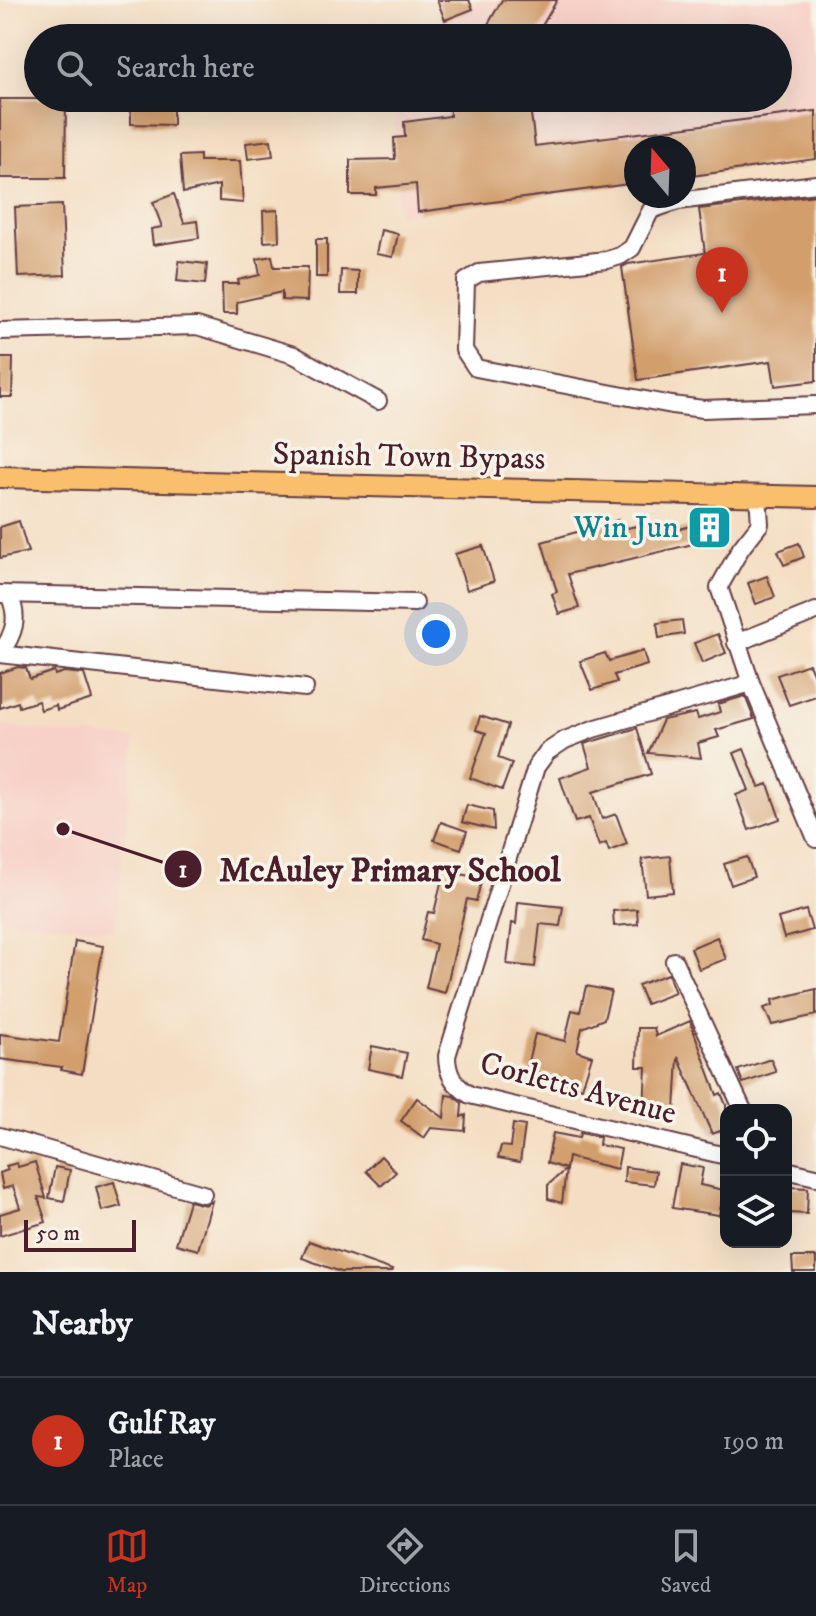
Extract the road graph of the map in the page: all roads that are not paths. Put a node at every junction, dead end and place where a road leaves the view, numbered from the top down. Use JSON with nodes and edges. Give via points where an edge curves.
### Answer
{"nodes":[{"id":1,"x":816,"y":184,"type":"edge"},
{"id":2,"x":0,"y":331,"type":"edge"},
{"id":3,"x":378,"y":401,"type":"dead end"},
{"id":4,"x":816,"y":405,"type":"edge"},
{"id":5,"x":0,"y":477,"type":"edge"},
{"id":6,"x":758,"y":495,"type":"junction"},
{"id":7,"x":816,"y":497,"type":"edge"},
{"id":8,"x":5,"y":594,"type":"edge"},
{"id":9,"x":415,"y":603,"type":"dead end"},
{"id":10,"x":816,"y":611,"type":"edge"},
{"id":11,"x":736,"y":643,"type":"junction"},
{"id":12,"x":0,"y":654,"type":"edge"},
{"id":13,"x":751,"y":683,"type":"junction"},
{"id":14,"x":305,"y":688,"type":"dead end"},
{"id":15,"x":816,"y":839,"type":"edge"},
{"id":16,"x":674,"y":961,"type":"dead end"},
{"id":17,"x":740,"y":1104,"type":"edge"},
{"id":18,"x":0,"y":1136,"type":"edge"},
{"id":19,"x":720,"y":1155,"type":"edge"},
{"id":20,"x":792,"y":1171,"type":"edge"},
{"id":21,"x":816,"y":1177,"type":"edge"},
{"id":22,"x":203,"y":1194,"type":"dead end"}],
"edges":[{"from":1,"to":4,"type":"street","via":[[678,201],[651,210],[632,248],[607,260],[479,273],[466,281],[464,350],[476,368],[672,405]]},
{"from":2,"to":3,"type":"street","via":[[197,326],[294,355]]},
{"from":5,"to":6,"type":"main road","name":"Spanish Town Bypass"},
{"from":6,"to":7,"type":"main road","name":"Spanish Town Bypass"},
{"from":6,"to":11,"type":"street","via":[[760,524],[719,587]]},
{"from":8,"to":9,"type":"street"},
{"from":8,"to":12,"type":"street","via":[[15,619],[14,634]]},
{"from":10,"to":11,"type":"street"},
{"from":11,"to":13,"type":"street"},
{"from":12,"to":14,"type":"street"},
{"from":13,"to":15,"type":"street"},
{"from":13,"to":19,"type":"street","name":"Corletts Avenue","via":[[593,729],[547,752],[536,767],[447,1056],[451,1078],[470,1095]]},
{"from":16,"to":17,"type":"street"},
{"from":18,"to":22,"type":"street"},
{"from":20,"to":21,"type":"street"}]}
